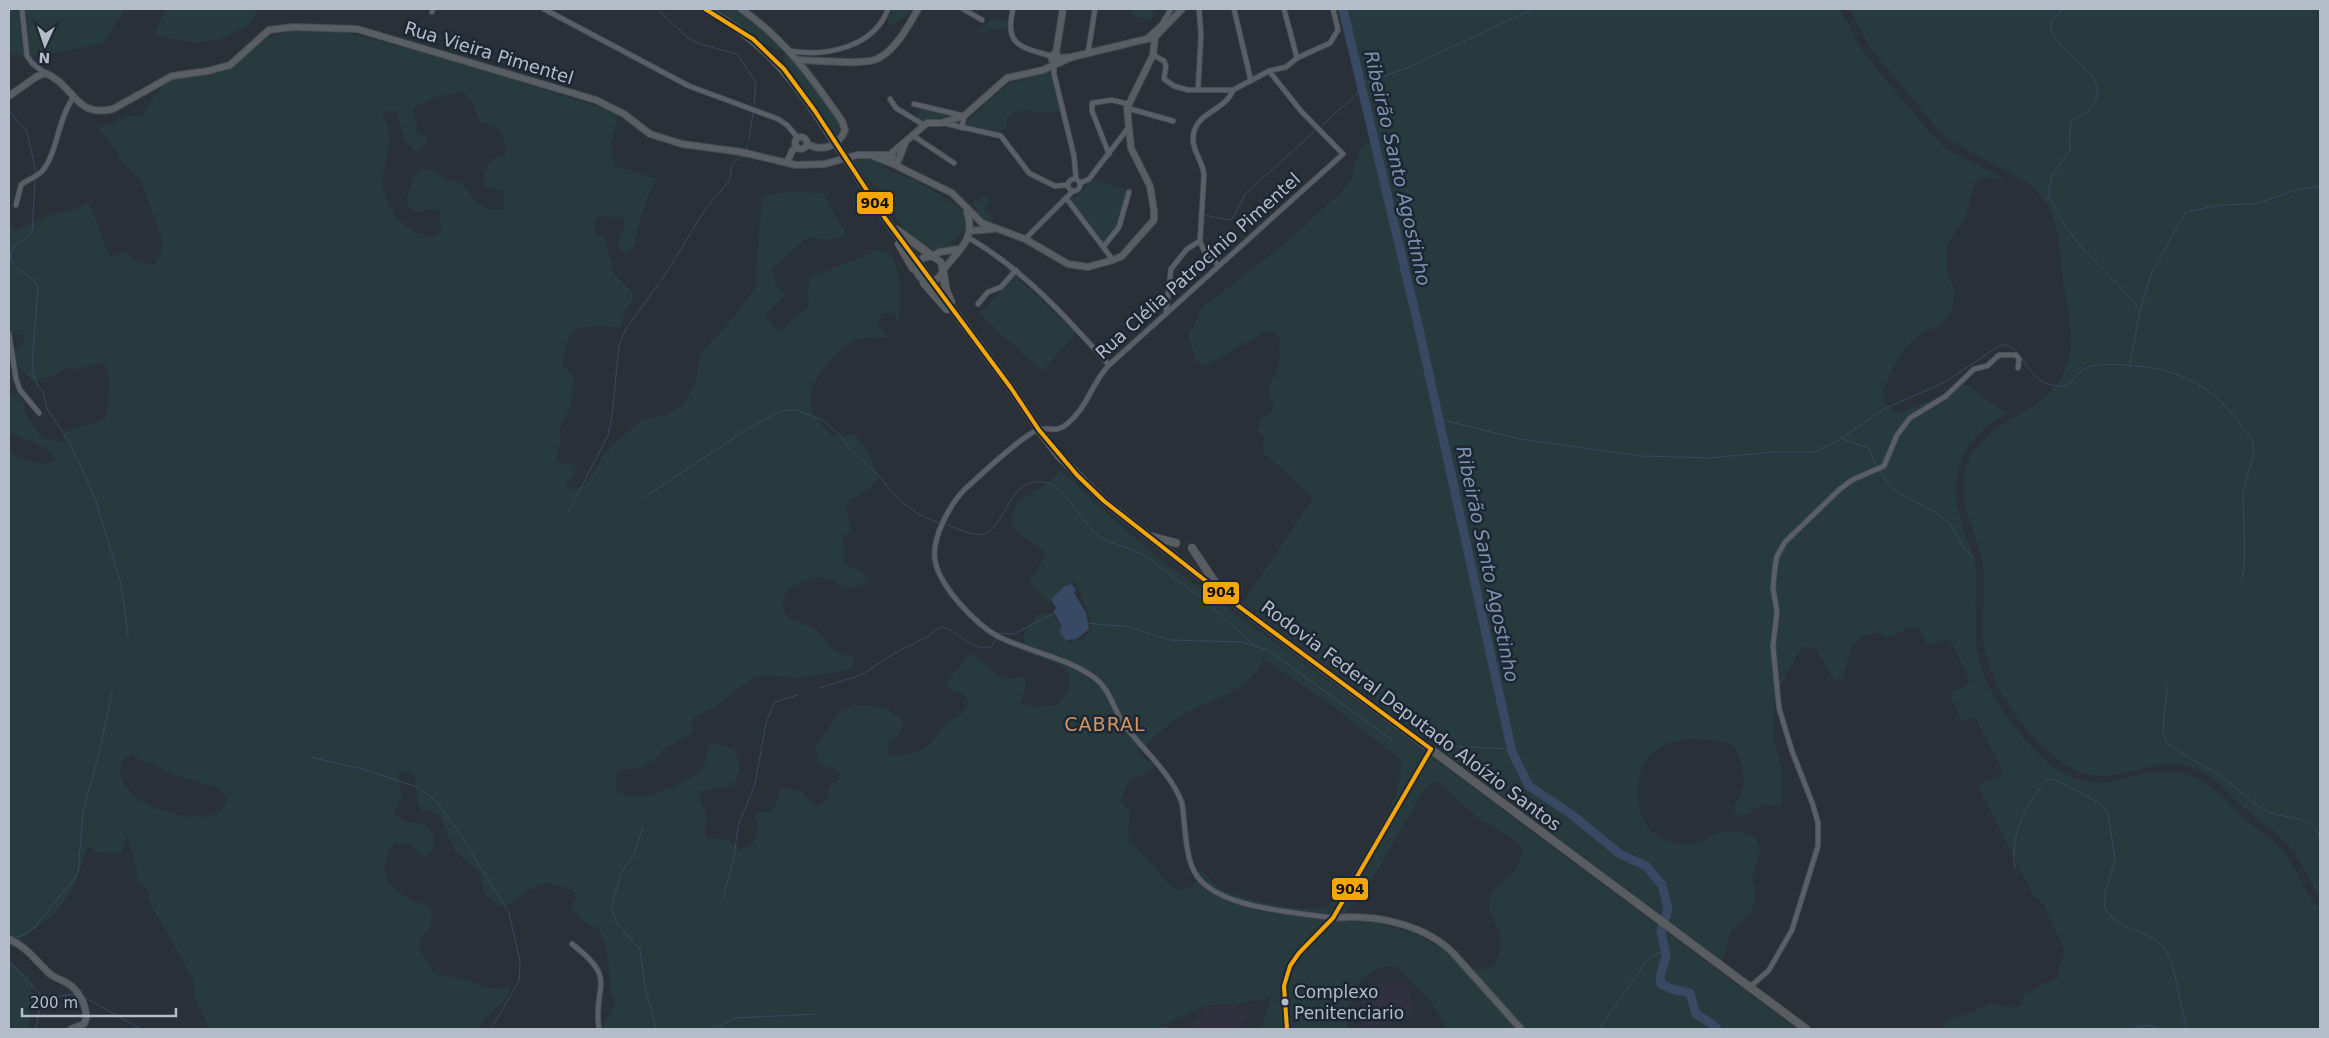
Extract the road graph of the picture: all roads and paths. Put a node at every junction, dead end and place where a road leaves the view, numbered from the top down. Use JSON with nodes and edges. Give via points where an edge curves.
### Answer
{"nodes":[{"id":1,"x":22,"y":9,"type":"edge"},
{"id":2,"x":544,"y":9,"type":"edge"},
{"id":3,"x":705,"y":9,"type":"edge"},
{"id":4,"x":741,"y":9,"type":"edge"},
{"id":5,"x":888,"y":9,"type":"edge"},
{"id":6,"x":918,"y":9,"type":"edge"},
{"id":7,"x":963,"y":9,"type":"edge"},
{"id":8,"x":1013,"y":9,"type":"edge"},
{"id":9,"x":1063,"y":9,"type":"edge"},
{"id":10,"x":1095,"y":9,"type":"edge"},
{"id":11,"x":1171,"y":9,"type":"edge"},
{"id":12,"x":1182,"y":9,"type":"edge"},
{"id":13,"x":1199,"y":9,"type":"edge"},
{"id":14,"x":1234,"y":9,"type":"edge"},
{"id":15,"x":1284,"y":9,"type":"edge"},
{"id":16,"x":1334,"y":9,"type":"edge"},
{"id":17,"x":982,"y":20,"type":"dead end"},
{"id":18,"x":1155,"y":35,"type":"junction"},
{"id":19,"x":790,"y":51,"type":"junction"},
{"id":20,"x":1088,"y":53,"type":"junction"},
{"id":21,"x":1153,"y":55,"type":"junction"},
{"id":22,"x":1297,"y":58,"type":"junction"},
{"id":23,"x":1055,"y":59,"type":"junction"},
{"id":24,"x":797,"y":60,"type":"junction"},
{"id":25,"x":1269,"y":71,"type":"junction"},
{"id":26,"x":46,"y":74,"type":"junction"},
{"id":27,"x":1251,"y":81,"type":"junction"},
{"id":28,"x":1198,"y":90,"type":"junction"},
{"id":29,"x":1233,"y":90,"type":"junction"},
{"id":30,"x":9,"y":96,"type":"edge"},
{"id":31,"x":73,"y":98,"type":"junction"},
{"id":32,"x":890,"y":99,"type":"dead end"},
{"id":33,"x":914,"y":104,"type":"dead end"},
{"id":34,"x":1128,"y":106,"type":"junction"},
{"id":35,"x":964,"y":116,"type":"junction"},
{"id":36,"x":1173,"y":121,"type":"dead end"},
{"id":37,"x":941,"y":123,"type":"junction"},
{"id":38,"x":924,"y":125,"type":"junction"},
{"id":39,"x":962,"y":128,"type":"junction"},
{"id":40,"x":1128,"y":128,"type":"junction"},
{"id":41,"x":911,"y":136,"type":"junction"},
{"id":42,"x":798,"y":138,"type":"junction"},
{"id":43,"x":807,"y":144,"type":"junction"},
{"id":44,"x":797,"y":147,"type":"junction"},
{"id":45,"x":1109,"y":154,"type":"junction"},
{"id":46,"x":894,"y":161,"type":"junction"},
{"id":47,"x":954,"y":163,"type":"dead end"},
{"id":48,"x":786,"y":164,"type":"junction"},
{"id":49,"x":1076,"y":178,"type":"junction"},
{"id":50,"x":1080,"y":184,"type":"junction"},
{"id":51,"x":1068,"y":185,"type":"junction"},
{"id":52,"x":1073,"y":191,"type":"junction"},
{"id":53,"x":1129,"y":192,"type":"dead end"},
{"id":54,"x":1066,"y":198,"type":"junction"},
{"id":55,"x":16,"y":205,"type":"dead end"},
{"id":56,"x":966,"y":206,"type":"junction"},
{"id":57,"x":885,"y":218,"type":"junction"},
{"id":58,"x":1002,"y":232,"type":"junction"},
{"id":59,"x":970,"y":235,"type":"junction"},
{"id":60,"x":1025,"y":239,"type":"junction"},
{"id":61,"x":1200,"y":241,"type":"junction"},
{"id":62,"x":1104,"y":246,"type":"junction"},
{"id":63,"x":960,"y":249,"type":"junction"},
{"id":64,"x":932,"y":256,"type":"junction"},
{"id":65,"x":1113,"y":260,"type":"junction"},
{"id":66,"x":915,"y":264,"type":"junction"},
{"id":67,"x":1218,"y":265,"type":"junction"},
{"id":68,"x":1016,"y":270,"type":"junction"},
{"id":69,"x":943,"y":271,"type":"junction"},
{"id":70,"x":928,"y":283,"type":"junction"},
{"id":71,"x":978,"y":304,"type":"dead end"},
{"id":72,"x":955,"y":314,"type":"junction"},
{"id":73,"x":1166,"y":314,"type":"junction"},
{"id":74,"x":9,"y":334,"type":"edge"},
{"id":75,"x":1109,"y":365,"type":"junction"},
{"id":76,"x":2018,"y":368,"type":"dead end"},
{"id":77,"x":39,"y":413,"type":"dead end"},
{"id":78,"x":1038,"y":430,"type":"junction"},
{"id":79,"x":1148,"y":536,"type":"junction"},
{"id":80,"x":1176,"y":543,"type":"dead end"},
{"id":81,"x":1192,"y":548,"type":"dead end"},
{"id":82,"x":1225,"y":596,"type":"junction"},
{"id":83,"x":1431,"y":749,"type":"junction"},
{"id":84,"x":1333,"y":918,"type":"junction"},
{"id":85,"x":9,"y":939,"type":"edge"},
{"id":86,"x":572,"y":944,"type":"dead end"},
{"id":87,"x":1750,"y":987,"type":"junction"},
{"id":88,"x":71,"y":1029,"type":"edge"},
{"id":89,"x":599,"y":1029,"type":"edge"},
{"id":90,"x":1521,"y":1029,"type":"edge"},
{"id":91,"x":1806,"y":1029,"type":"edge"}],
"edges":[{"from":1,"to":26,"type":"street","via":[[27,56]]},
{"from":2,"to":42,"type":"street","via":[[689,86],[778,119]]},
{"from":3,"to":57,"type":"highway","bridge":true,"via":[[736,27],[772,56],[804,95]]},
{"from":4,"to":19,"type":"street"},
{"from":5,"to":19,"type":"street","via":[[879,26],[862,41],[822,52]]},
{"from":6,"to":24,"type":"street","via":[[894,45],[877,60]]},
{"from":7,"to":17,"type":"street"},
{"from":8,"to":23,"type":"street","via":[[1010,30],[1016,44]]},
{"from":9,"to":23,"type":"street"},
{"from":10,"to":20,"type":"street"},
{"from":11,"to":18,"type":"street"},
{"from":12,"to":18,"type":"street"},
{"from":13,"to":28,"type":"street"},
{"from":14,"to":27,"type":"street"},
{"from":15,"to":22,"type":"street"},
{"from":16,"to":22,"type":"street","via":[[1338,30],[1330,43]]},
{"from":18,"to":20,"type":"street","via":[[1134,44]]},
{"from":18,"to":21,"type":"street"},
{"from":19,"to":24,"type":"street"},
{"from":20,"to":23,"type":"street"},
{"from":21,"to":28,"type":"street","via":[[1166,63],[1166,81],[1181,89]]},
{"from":21,"to":34,"type":"street"},
{"from":22,"to":25,"type":"street","via":[[1286,67]]},
{"from":23,"to":35,"type":"street","via":[[1032,71],[1007,78]]},
{"from":23,"to":49,"type":"street","via":[[1054,77],[1074,156]]},
{"from":24,"to":43,"type":"street","via":[[845,125],[844,135],[830,147],[816,148]]},
{"from":25,"to":27,"type":"street"},
{"from":25,"to":67,"type":"street","name":"Rua Clélia Patrocínio Pimentel","via":[[1301,111],[1343,154]]},
{"from":26,"to":30,"type":"street","via":[[36,77]]},
{"from":26,"to":31,"type":"street","name":"Rua Vieira Pimentel","via":[[58,80]]},
{"from":27,"to":29,"type":"street"},
{"from":28,"to":29,"type":"street"},
{"from":29,"to":61,"type":"street","via":[[1227,102],[1204,116],[1194,131],[1194,145],[1204,175]]},
{"from":31,"to":48,"type":"street","name":"Rua Vieira Pimentel","via":[[90,109],[113,108],[172,76],[230,65],[269,30],[293,27],[357,29],[596,100],[615,108],[657,136]]},
{"from":31,"to":55,"type":"street","via":[[62,117],[46,166],[38,176],[20,185]]},
{"from":32,"to":38,"type":"street","via":[[896,108]]},
{"from":33,"to":35,"type":"street"},
{"from":34,"to":36,"type":"street"},
{"from":34,"to":40,"type":"street"},
{"from":34,"to":45,"type":"street","via":[[1116,100],[1092,104]]},
{"from":35,"to":37,"type":"street"},
{"from":35,"to":39,"type":"street"},
{"from":37,"to":38,"type":"street"},
{"from":37,"to":39,"type":"street"},
{"from":38,"to":41,"type":"street"},
{"from":39,"to":51,"type":"street","via":[[1001,136],[1029,173],[1056,186]]},
{"from":40,"to":45,"type":"street"},
{"from":40,"to":65,"type":"street","via":[[1133,153],[1150,186],[1154,216],[1139,239],[1122,256]]},
{"from":41,"to":46,"type":"street","via":[[892,153]]},
{"from":41,"to":47,"type":"street"},
{"from":42,"to":43,"type":"street","via":[[804,137]]},
{"from":42,"to":44,"type":"street","via":[[795,142]]},
{"from":43,"to":44,"type":"street","via":[[804,148]]},
{"from":44,"to":48,"type":"street"},
{"from":45,"to":50,"type":"street","via":[[1089,179]]},
{"from":46,"to":48,"type":"street","name":"Rua Vieira Pimentel","via":[[857,155],[814,165]]},
{"from":46,"to":56,"type":"street","via":[[952,193]]},
{"from":49,"to":50,"type":"street"},
{"from":49,"to":51,"type":"street"},
{"from":50,"to":52,"type":"street","via":[[1079,189]]},
{"from":51,"to":52,"type":"street"},
{"from":52,"to":54,"type":"street"},
{"from":53,"to":62,"type":"street","via":[[1119,227]]},
{"from":54,"to":60,"type":"street"},
{"from":54,"to":62,"type":"street"},
{"from":56,"to":58,"type":"street","via":[[982,223]]},
{"from":56,"to":59,"type":"street"},
{"from":57,"to":64,"type":"highway"},
{"from":57,"to":66,"type":"highway"},
{"from":58,"to":59,"type":"street","via":[[993,229]]},
{"from":58,"to":60,"type":"street"},
{"from":59,"to":63,"type":"street"},
{"from":59,"to":68,"type":"street"},
{"from":60,"to":65,"type":"street","via":[[1075,266],[1097,266]]},
{"from":61,"to":67,"type":"street","via":[[1204,251]]},
{"from":61,"to":73,"type":"street","via":[[1187,249],[1171,269]]},
{"from":62,"to":65,"type":"street"},
{"from":63,"to":64,"type":"street"},
{"from":63,"to":69,"type":"street"},
{"from":64,"to":66,"type":"street"},
{"from":64,"to":69,"type":"street","via":[[942,262]]},
{"from":66,"to":70,"type":"highway"},
{"from":67,"to":73,"type":"street","name":"Rua Clélia Patrocínio Pimentel"},
{"from":68,"to":71,"type":"street","via":[[1001,287],[988,292]]},
{"from":68,"to":75,"type":"street"},
{"from":69,"to":70,"type":"street"},
{"from":69,"to":72,"type":"highway"},
{"from":70,"to":72,"type":"highway","via":[[946,308]]},
{"from":72,"to":78,"type":"highway","name":"Rodovia Federal Deputado Aloízio Santos"},
{"from":73,"to":75,"type":"street","name":"Rua Clélia Patrocínio Pimentel"},
{"from":74,"to":77,"type":"street","via":[[20,390]]},
{"from":75,"to":78,"type":"street","name":"Rua Clélia Patrocínio Pimentel","via":[[1095,380],[1084,407],[1068,424],[1057,430]]},
{"from":76,"to":87,"type":"street","via":[[2016,355],[1999,355],[1987,366],[1974,369],[1946,396],[1910,418],[1897,435],[1884,466],[1840,489],[1785,542],[1777,556],[1773,580],[1777,611],[1773,646],[1778,708],[1818,822],[1818,846],[1792,930],[1770,970]]},
{"from":78,"to":79,"type":"highway","name":"Rodovia Federal Deputado Aloízio Santos","via":[[1077,475]]},
{"from":78,"to":84,"type":"street","via":[[965,489],[947,515],[937,538],[935,560],[955,598],[997,636],[1067,664],[1102,685],[1126,726],[1179,794],[1191,863],[1194,872],[1206,885],[1232,900]]},
{"from":79,"to":80,"type":"highway"},
{"from":79,"to":82,"type":"highway","name":"Rodovia Federal Deputado Aloízio Santos"},
{"from":81,"to":82,"type":"highway"},
{"from":82,"to":83,"type":"highway","name":"Rodovia Federal Deputado Aloízio Santos"},
{"from":83,"to":84,"type":"street"},
{"from":83,"to":87,"type":"highway","name":"Rodovia Federal Deputado Aloízio Santos"},
{"from":84,"to":90,"type":"street","via":[[1380,919],[1429,935],[1454,954]]},
{"from":85,"to":88,"type":"street","via":[[21,945],[49,973],[76,991],[85,1009],[86,1020]]},
{"from":86,"to":89,"type":"street","via":[[587,955],[601,974]]},
{"from":87,"to":91,"type":"highway","name":"Rodovia Federal Deputado Aloízio Santos"}]}
